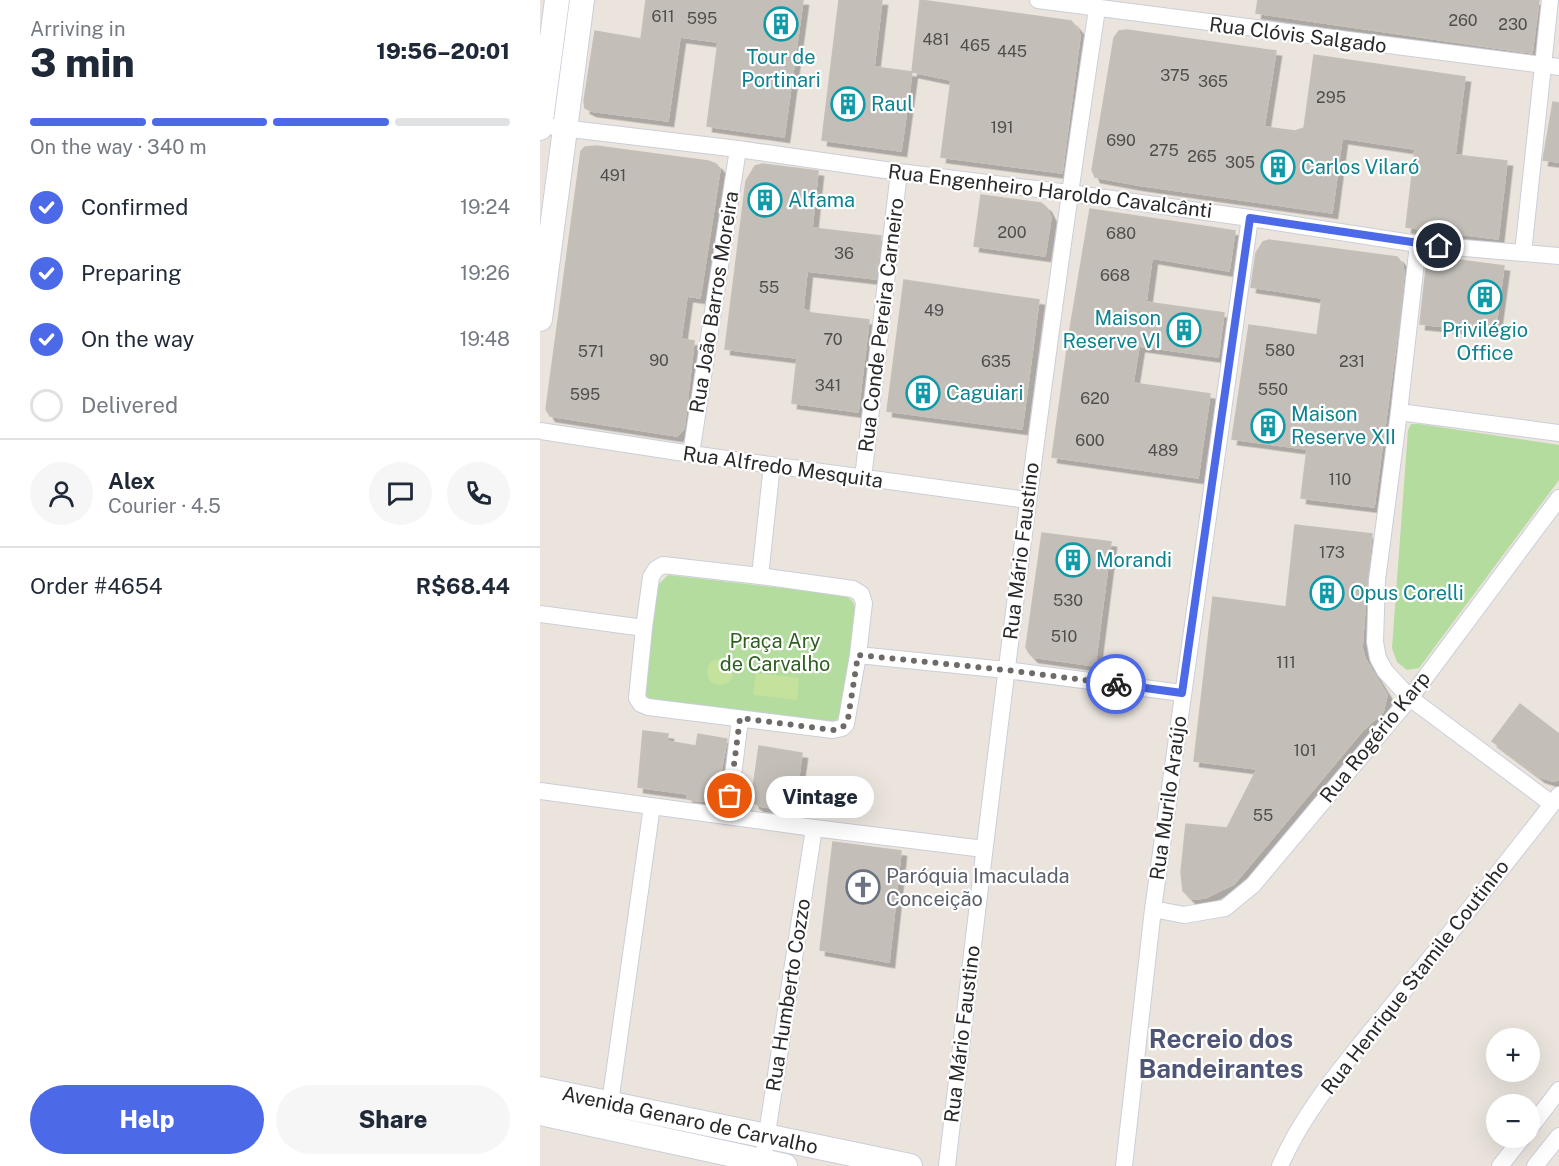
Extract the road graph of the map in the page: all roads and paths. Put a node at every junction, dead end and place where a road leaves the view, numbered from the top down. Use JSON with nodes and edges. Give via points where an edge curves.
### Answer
{"nodes":[{"id":1,"x":557,"y":0,"type":"edge"},
{"id":2,"x":582,"y":0,"type":"edge"},
{"id":3,"x":1038,"y":0,"type":"edge"},
{"id":4,"x":1550,"y":0,"type":"edge"},
{"id":5,"x":1097,"y":9,"type":"junction"},
{"id":6,"x":1551,"y":67,"type":"edge"},
{"id":7,"x":542,"y":96,"type":"edge"},
{"id":8,"x":569,"y":99,"type":"junction"},
{"id":9,"x":540,"y":126,"type":"edge"},
{"id":10,"x":565,"y":129,"type":"junction"},
{"id":11,"x":738,"y":149,"type":"junction"},
{"id":12,"x":899,"y":172,"type":"junction"},
{"id":13,"x":1069,"y":193,"type":"junction"},
{"id":14,"x":1250,"y":218,"type":"junction"},
{"id":15,"x":1418,"y":244,"type":"junction"},
{"id":16,"x":1523,"y":253,"type":"junction"},
{"id":17,"x":1559,"y":256,"type":"edge"},
{"id":18,"x":540,"y":319,"type":"edge"},
{"id":19,"x":1399,"y":412,"type":"junction"},
{"id":20,"x":540,"y":431,"type":"edge"},
{"id":21,"x":1559,"y":433,"type":"edge"},
{"id":22,"x":691,"y":454,"type":"junction"},
{"id":23,"x":772,"y":465,"type":"junction"},
{"id":24,"x":863,"y":478,"type":"junction"},
{"id":25,"x":1559,"y":498,"type":"edge"},
{"id":26,"x":1027,"y":500,"type":"junction"},
{"id":27,"x":760,"y":576,"type":"junction"},
{"id":28,"x":540,"y":614,"type":"edge"},
{"id":29,"x":644,"y":628,"type":"junction"},
{"id":30,"x":858,"y":655,"type":"junction"},
{"id":31,"x":1006,"y":670,"type":"junction"},
{"id":32,"x":1182,"y":693,"type":"junction"},
{"id":33,"x":1410,"y":698,"type":"junction"},
{"id":34,"x":740,"y":718,"type":"junction"},
{"id":35,"x":540,"y":791,"type":"edge"},
{"id":36,"x":1555,"y":800,"type":"edge"},
{"id":37,"x":652,"y":806,"type":"junction"},
{"id":38,"x":728,"y":816,"type":"junction"},
{"id":39,"x":814,"y":828,"type":"junction"},
{"id":40,"x":984,"y":849,"type":"junction"},
{"id":41,"x":1153,"y":909,"type":"junction"},
{"id":42,"x":540,"y":1089,"type":"edge"},
{"id":43,"x":1559,"y":1090,"type":"edge"},
{"id":44,"x":610,"y":1103,"type":"junction"},
{"id":45,"x":540,"y":1113,"type":"edge"},
{"id":46,"x":1540,"y":1115,"type":"edge"},
{"id":47,"x":767,"y":1136,"type":"junction"},
{"id":48,"x":1559,"y":1136,"type":"edge"},
{"id":49,"x":1514,"y":1148,"type":"edge"},
{"id":50,"x":770,"y":1164,"type":"edge"},
{"id":51,"x":910,"y":1166,"type":"edge"},
{"id":52,"x":947,"y":1166,"type":"edge"},
{"id":53,"x":1124,"y":1166,"type":"edge"},
{"id":54,"x":1280,"y":1166,"type":"edge"},
{"id":55,"x":1500,"y":1166,"type":"edge"},
{"id":56,"x":1535,"y":1166,"type":"edge"}],
"edges":[{"from":1,"to":7,"type":"street"},
{"from":2,"to":8,"type":"street"},
{"from":3,"to":5,"type":"street","name":"Rua Clóvis Salgado"},
{"from":4,"to":6,"type":"street"},
{"from":5,"to":6,"type":"street","name":"Rua Clóvis Salgado"},
{"from":5,"to":13,"type":"street","name":"Rua Mário Faustino"},
{"from":6,"to":16,"type":"street"},
{"from":7,"to":8,"type":"street"},
{"from":7,"to":9,"type":"street"},
{"from":8,"to":10,"type":"street"},
{"from":9,"to":10,"type":"street","name":"Rua Engenheiro Haroldo Cavalcânti"},
{"from":10,"to":11,"type":"street","name":"Rua Engenheiro Haroldo Cavalcânti"},
{"from":10,"to":18,"type":"street"},
{"from":11,"to":12,"type":"street","name":"Rua Engenheiro Haroldo Cavalcânti"},
{"from":11,"to":22,"type":"street","name":"Rua João Barros Moreira"},
{"from":12,"to":13,"type":"street","name":"Rua Engenheiro Haroldo Cavalcânti"},
{"from":12,"to":24,"type":"street","name":"Rua Conde Pereira Carneiro"},
{"from":13,"to":14,"type":"street","name":"Rua Engenheiro Haroldo Cavalcânti"},
{"from":13,"to":26,"type":"street","name":"Rua Mário Faustino"},
{"from":14,"to":15,"type":"street","name":"Rua Engenheiro Haroldo Cavalcânti"},
{"from":14,"to":32,"type":"street","name":"Rua Murilo Araújo"},
{"from":15,"to":16,"type":"street","name":"Rua Engenheiro Haroldo Cavalcânti"},
{"from":15,"to":19,"type":"street"},
{"from":16,"to":17,"type":"street","name":"Rua Engenheiro Haroldo Cavalcânti"},
{"from":19,"to":21,"type":"street"},
{"from":19,"to":33,"type":"street","via":[[1377,580],[1375,642],[1385,671]]},
{"from":20,"to":22,"type":"street","name":"Rua Alfredo Mesquita"},
{"from":22,"to":23,"type":"street","name":"Rua Alfredo Mesquita"},
{"from":23,"to":24,"type":"street","name":"Rua Alfredo Mesquita"},
{"from":23,"to":27,"type":"street"},
{"from":24,"to":26,"type":"street","name":"Rua Alfredo Mesquita"},
{"from":25,"to":33,"type":"street","name":"Rua Rogério Karp"},
{"from":26,"to":31,"type":"street","name":"Rua Mário Faustino"},
{"from":27,"to":29,"type":"street","via":[[663,565],[651,577]]},
{"from":27,"to":30,"type":"street","via":[[853,589],[861,594],[864,603]]},
{"from":28,"to":29,"type":"street"},
{"from":29,"to":34,"type":"street","via":[[637,698],[640,704]]},
{"from":30,"to":31,"type":"street"},
{"from":30,"to":34,"type":"street","via":[[848,719],[842,728]]},
{"from":31,"to":32,"type":"street"},
{"from":31,"to":40,"type":"street","name":"Rua Mário Faustino"},
{"from":32,"to":41,"type":"street","name":"Rua Murilo Araújo"},
{"from":33,"to":36,"type":"street"},
{"from":33,"to":41,"type":"street","name":"Rua Rogério Karp","via":[[1246,891],[1225,908],[1184,915]]},
{"from":34,"to":38,"type":"street"},
{"from":35,"to":37,"type":"street"},
{"from":36,"to":54,"type":"street","name":"Rua Henrique Stamile Coutinho","via":[[1347,1062],[1302,1124]]},
{"from":37,"to":38,"type":"street"},
{"from":37,"to":44,"type":"street"},
{"from":38,"to":39,"type":"street"},
{"from":39,"to":40,"type":"street"},
{"from":39,"to":47,"type":"street","name":"Rua Humberto Cozzo"},
{"from":40,"to":52,"type":"street","name":"Rua Mário Faustino"},
{"from":41,"to":53,"type":"street","name":"Rua Murilo Araújo"},
{"from":42,"to":44,"type":"street","name":"Avenida Genaro de Carvalho"},
{"from":43,"to":46,"type":"street"},
{"from":44,"to":47,"type":"street","name":"Avenida Genaro de Carvalho"},
{"from":45,"to":50,"type":"street","name":"Avenida Genaro de Carvalho"},
{"from":47,"to":50,"type":"street","name":"Rua Humberto Cozzo"},
{"from":47,"to":51,"type":"street","name":"Avenida Genaro de Carvalho"},
{"from":48,"to":56,"type":"street"},
{"from":49,"to":55,"type":"street"}]}
